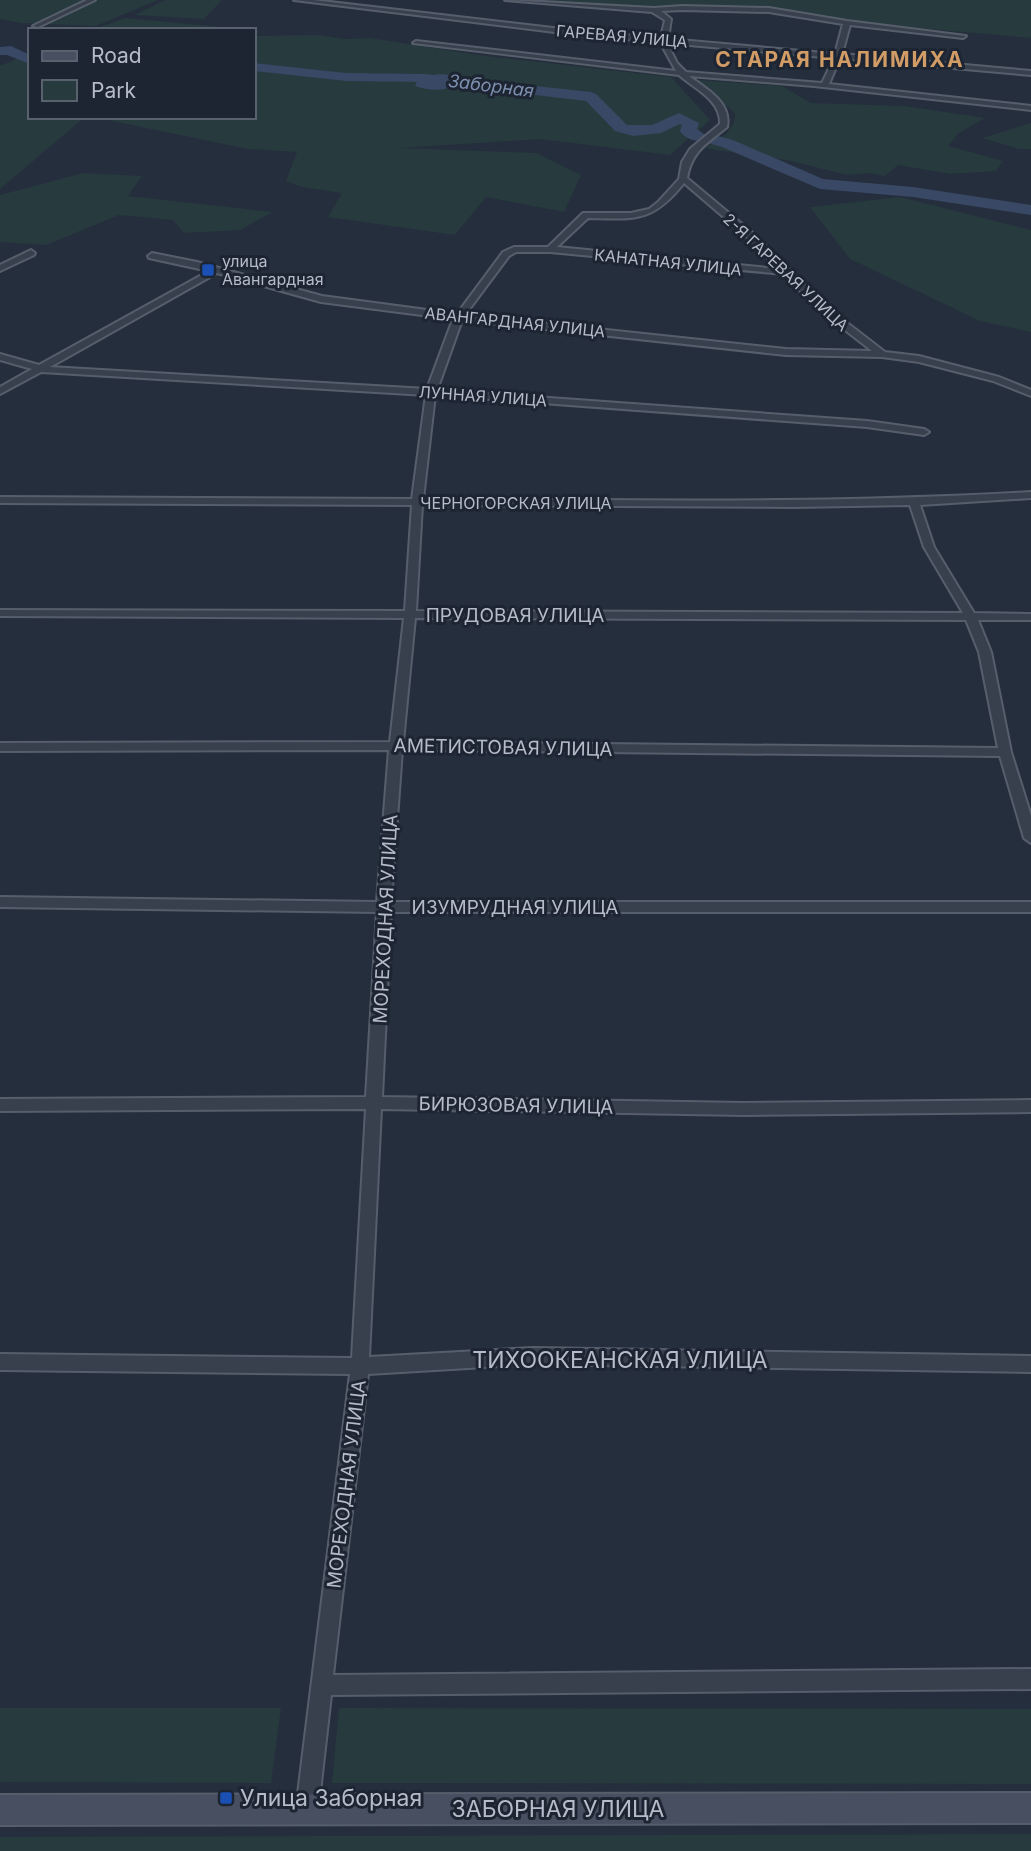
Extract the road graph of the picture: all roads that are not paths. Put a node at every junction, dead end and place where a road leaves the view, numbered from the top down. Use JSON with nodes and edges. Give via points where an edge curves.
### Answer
{"nodes":[{"id":1,"x":92,"y":0,"type":"edge"},
{"id":2,"x":297,"y":0,"type":"edge"},
{"id":3,"x":508,"y":0,"type":"edge"},
{"id":4,"x":654,"y":10,"type":"junction"},
{"id":5,"x":847,"y":23,"type":"junction"},
{"id":6,"x":36,"y":26,"type":"dead end"},
{"id":7,"x":963,"y":36,"type":"dead end"},
{"id":8,"x":665,"y":40,"type":"junction"},
{"id":9,"x":416,"y":43,"type":"dead end"},
{"id":10,"x":838,"y":56,"type":"junction"},
{"id":11,"x":682,"y":73,"type":"junction"},
{"id":12,"x":1031,"y":73,"type":"edge"},
{"id":13,"x":824,"y":86,"type":"junction"},
{"id":14,"x":1031,"y":108,"type":"edge"},
{"id":15,"x":683,"y":179,"type":"junction"},
{"id":16,"x":550,"y":249,"type":"junction"},
{"id":17,"x":31,"y":253,"type":"dead end"},
{"id":18,"x":152,"y":256,"type":"dead end"},
{"id":19,"x":0,"y":268,"type":"edge"},
{"id":20,"x":216,"y":270,"type":"junction"},
{"id":21,"x":786,"y":272,"type":"junction"},
{"id":22,"x":463,"y":315,"type":"junction"},
{"id":23,"x":882,"y":354,"type":"junction"},
{"id":24,"x":0,"y":356,"type":"edge"},
{"id":25,"x":41,"y":369,"type":"junction"},
{"id":26,"x":0,"y":391,"type":"edge"},
{"id":27,"x":431,"y":392,"type":"junction"},
{"id":28,"x":1031,"y":393,"type":"edge"},
{"id":29,"x":924,"y":432,"type":"dead end"},
{"id":30,"x":1031,"y":495,"type":"edge"},
{"id":31,"x":0,"y":500,"type":"edge"},
{"id":32,"x":914,"y":502,"type":"junction"},
{"id":33,"x":417,"y":503,"type":"junction"},
{"id":34,"x":0,"y":613,"type":"edge"},
{"id":35,"x":410,"y":615,"type":"junction"},
{"id":36,"x":970,"y":616,"type":"junction"},
{"id":37,"x":1031,"y":617,"type":"edge"},
{"id":38,"x":396,"y":746,"type":"junction"},
{"id":39,"x":0,"y":747,"type":"edge"},
{"id":40,"x":1005,"y":752,"type":"junction"},
{"id":41,"x":1031,"y":838,"type":"edge"},
{"id":42,"x":0,"y":902,"type":"edge"},
{"id":43,"x":384,"y":907,"type":"junction"},
{"id":44,"x":1031,"y":907,"type":"edge"},
{"id":45,"x":374,"y":1103,"type":"junction"},
{"id":46,"x":0,"y":1105,"type":"edge"},
{"id":47,"x":1031,"y":1107,"type":"edge"},
{"id":48,"x":0,"y":1362,"type":"edge"},
{"id":49,"x":1031,"y":1364,"type":"edge"},
{"id":50,"x":360,"y":1366,"type":"junction"},
{"id":51,"x":1031,"y":1679,"type":"edge"},
{"id":52,"x":322,"y":1685,"type":"junction"},
{"id":53,"x":1031,"y":1808,"type":"edge"},
{"id":54,"x":0,"y":1810,"type":"edge"},
{"id":55,"x":307,"y":1810,"type":"junction"}],
"edges":[{"from":1,"to":6,"type":"street"},
{"from":2,"to":8,"type":"street","name":"ГАРЕВАЯ УЛИЦА"},
{"from":3,"to":4,"type":"street"},
{"from":4,"to":5,"type":"street","via":[[769,10]]},
{"from":4,"to":8,"type":"street","via":[[666,15]]},
{"from":5,"to":7,"type":"street"},
{"from":5,"to":10,"type":"street"},
{"from":8,"to":10,"type":"street","name":"ГАРЕВАЯ УЛИЦА"},
{"from":8,"to":11,"type":"street","via":[[664,47]]},
{"from":9,"to":11,"type":"street"},
{"from":10,"to":12,"type":"street","name":"ГАРЕВАЯ УЛИЦА"},
{"from":10,"to":13,"type":"street"},
{"from":11,"to":13,"type":"street"},
{"from":11,"to":15,"type":"street","via":[[720,106],[725,118],[721,128],[690,156]]},
{"from":13,"to":14,"type":"street"},
{"from":15,"to":16,"type":"street","via":[[651,212],[586,215]]},
{"from":15,"to":21,"type":"street","name":"2-Я ГАРЕВАЯ УЛИЦА"},
{"from":16,"to":21,"type":"street","name":"КАНАТНАЯ УЛИЦА"},
{"from":16,"to":22,"type":"street","name":"МОРЕХОДНАЯ УЛИЦА","via":[[506,254]]},
{"from":17,"to":19,"type":"street"},
{"from":18,"to":20,"type":"street","name":"АВАНГАРДНАЯ УЛИЦА"},
{"from":20,"to":22,"type":"street","name":"АВАНГАРДНАЯ УЛИЦА","via":[[321,299]]},
{"from":20,"to":25,"type":"street"},
{"from":21,"to":23,"type":"street","name":"2-Я ГАРЕВАЯ УЛИЦА","via":[[836,321]]},
{"from":22,"to":23,"type":"street","name":"АВАНГАРДНАЯ УЛИЦА","via":[[786,352]]},
{"from":22,"to":27,"type":"street","name":"МОРЕХОДНАЯ УЛИЦА","via":[[454,324]]},
{"from":23,"to":28,"type":"street","name":"2-Я ГАРЕВАЯ УЛИЦА","via":[[996,379]]},
{"from":24,"to":25,"type":"street","name":"ЛУННАЯ УЛИЦА"},
{"from":25,"to":26,"type":"street"},
{"from":25,"to":27,"type":"street","name":"ЛУННАЯ УЛИЦА"},
{"from":27,"to":29,"type":"street","name":"ЛУННАЯ УЛИЦА"},
{"from":27,"to":33,"type":"street","name":"МОРЕХОДНАЯ УЛИЦА"},
{"from":30,"to":32,"type":"street","name":"ЧЕРНОГОРСКАЯ УЛИЦА"},
{"from":31,"to":33,"type":"street","name":"ЧЕРНОГОРСКАЯ УЛИЦА"},
{"from":32,"to":33,"type":"street","name":"ЧЕРНОГОРСКАЯ УЛИЦА"},
{"from":32,"to":36,"type":"street","via":[[929,547]]},
{"from":33,"to":35,"type":"street","name":"МОРЕХОДНАЯ УЛИЦА"},
{"from":34,"to":35,"type":"street","name":"ПРУДОВАЯ УЛИЦА"},
{"from":35,"to":36,"type":"street","name":"ПРУДОВАЯ УЛИЦА"},
{"from":35,"to":38,"type":"street","name":"МОРЕХОДНАЯ УЛИЦА"},
{"from":36,"to":37,"type":"street","name":"ПРУДОВАЯ УЛИЦА"},
{"from":36,"to":40,"type":"street","via":[[985,652]]},
{"from":38,"to":39,"type":"street","name":"АМЕТИСТОВАЯ УЛИЦА"},
{"from":38,"to":40,"type":"street","name":"АМЕТИСТОВАЯ УЛИЦА"},
{"from":38,"to":43,"type":"street","name":"МОРЕХОДНАЯ УЛИЦА"},
{"from":40,"to":41,"type":"street"},
{"from":42,"to":43,"type":"street","name":"ИЗУМРУДНАЯ УЛИЦА"},
{"from":43,"to":44,"type":"street","name":"ИЗУМРУДНАЯ УЛИЦА"},
{"from":43,"to":45,"type":"street","name":"МОРЕХОДНАЯ УЛИЦА"},
{"from":45,"to":46,"type":"street","name":"БИРЮЗОВАЯ УЛИЦА"},
{"from":45,"to":47,"type":"street","name":"БИРЮЗОВАЯ УЛИЦА","via":[[744,1109]]},
{"from":45,"to":50,"type":"street","name":"МОРЕХОДНАЯ УЛИЦА"},
{"from":48,"to":50,"type":"street","name":"ТИХООКЕАНСКАЯ УЛИЦА"},
{"from":49,"to":50,"type":"street","name":"ТИХООКЕАНСКАЯ УЛИЦА","via":[[533,1356]]},
{"from":50,"to":52,"type":"street","name":"МОРЕХОДНАЯ УЛИЦА"},
{"from":51,"to":52,"type":"street"},
{"from":52,"to":55,"type":"street","name":"МОРЕХОДНАЯ УЛИЦА"},
{"from":53,"to":55,"type":"street","name":"ЗАБОРНАЯ УЛИЦА"},
{"from":54,"to":55,"type":"street","name":"ЗАБОРНАЯ УЛИЦА"}]}
